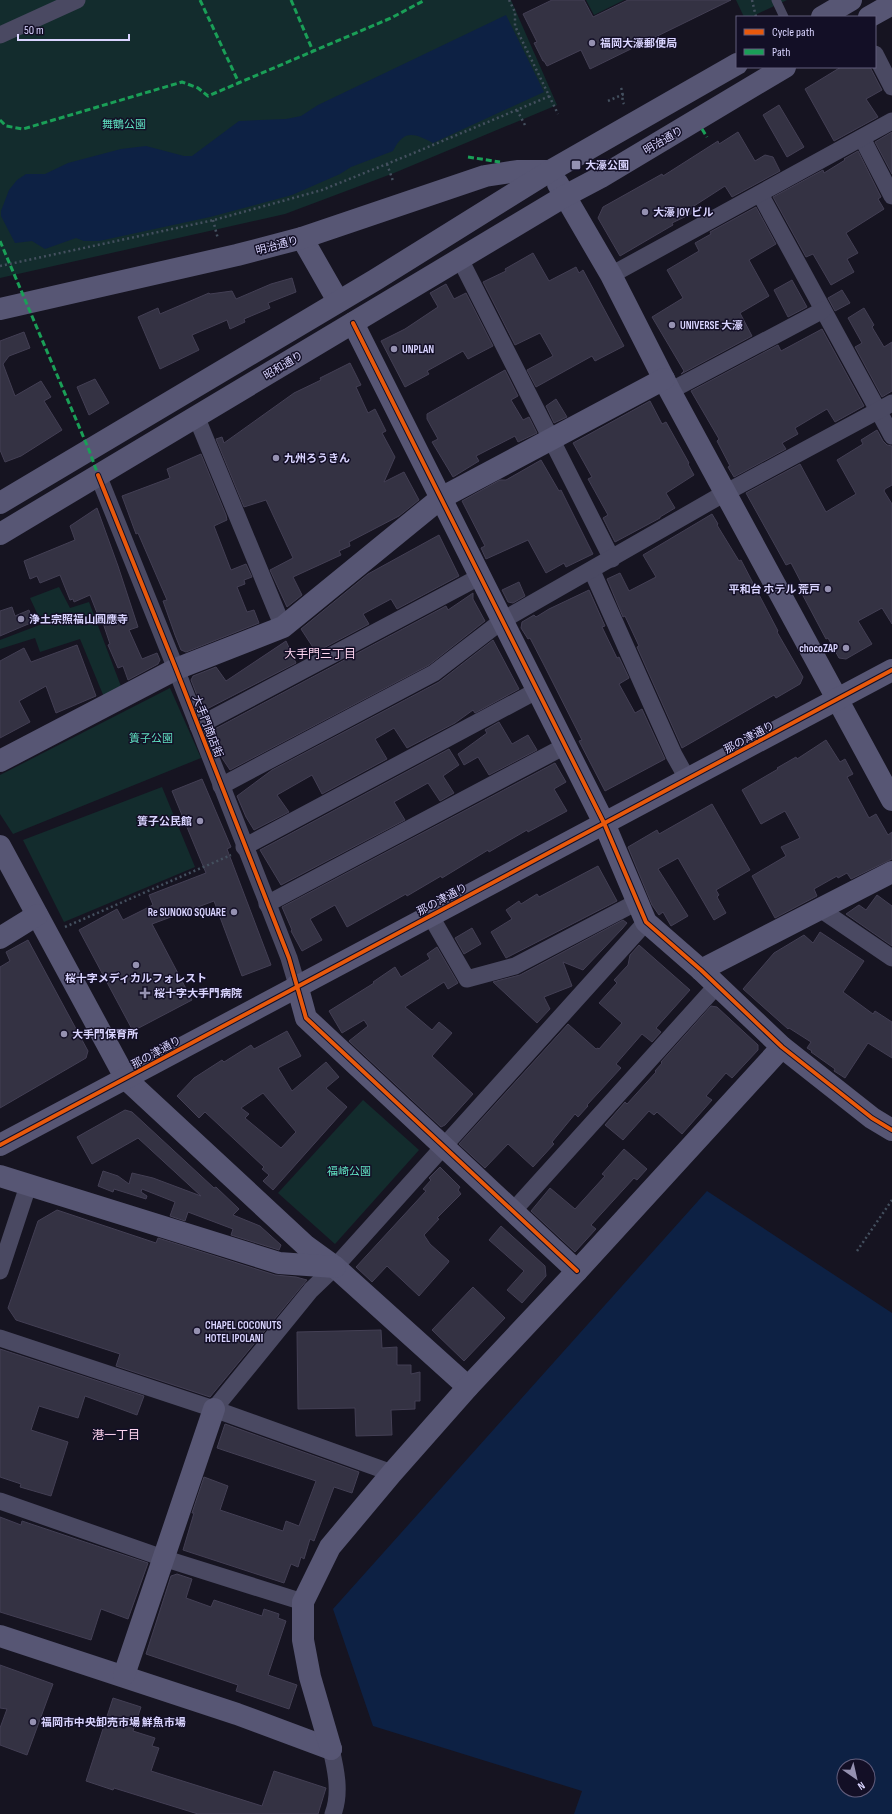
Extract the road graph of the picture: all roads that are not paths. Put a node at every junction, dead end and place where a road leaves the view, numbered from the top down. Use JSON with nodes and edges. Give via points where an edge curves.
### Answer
{"nodes":[{"id":1,"x":77,"y":0,"type":"edge"},
{"id":2,"x":776,"y":0,"type":"edge"},
{"id":3,"x":850,"y":0,"type":"edge"},
{"id":4,"x":892,"y":4,"type":"edge"},
{"id":5,"x":784,"y":16,"type":"edge"},
{"id":6,"x":824,"y":16,"type":"edge"},
{"id":7,"x":871,"y":16,"type":"edge"},
{"id":8,"x":0,"y":35,"type":"edge"},
{"id":9,"x":876,"y":56,"type":"edge"},
{"id":10,"x":736,"y":65,"type":"edge"},
{"id":11,"x":783,"y":68,"type":"edge"},
{"id":12,"x":892,"y":87,"type":"edge"},
{"id":13,"x":892,"y":121,"type":"edge"},
{"id":14,"x":862,"y":138,"type":"junction"},
{"id":15,"x":550,"y":171,"type":"junction"},
{"id":16,"x":760,"y":194,"type":"junction"},
{"id":17,"x":565,"y":196,"type":"junction"},
{"id":18,"x":892,"y":196,"type":"edge"},
{"id":19,"x":302,"y":238,"type":"junction"},
{"id":20,"x":460,"y":258,"type":"junction"},
{"id":21,"x":610,"y":275,"type":"junction"},
{"id":22,"x":338,"y":301,"type":"junction"},
{"id":23,"x":0,"y":309,"type":"edge"},
{"id":24,"x":823,"y":310,"type":"junction"},
{"id":25,"x":353,"y":323,"type":"junction"},
{"id":26,"x":667,"y":385,"type":"junction"},
{"id":27,"x":885,"y":407,"type":"edge"},
{"id":28,"x":196,"y":416,"type":"junction"},
{"id":29,"x":892,"y":436,"type":"edge"},
{"id":30,"x":552,"y":438,"type":"junction"},
{"id":31,"x":98,"y":475,"type":"junction"},
{"id":32,"x":725,"y":493,"type":"junction"},
{"id":33,"x":441,"y":498,"type":"junction"},
{"id":34,"x":0,"y":503,"type":"edge"},
{"id":35,"x":0,"y":534,"type":"edge"},
{"id":36,"x":612,"y":559,"type":"junction"},
{"id":37,"x":592,"y":570,"type":"junction"},
{"id":38,"x":481,"y":576,"type":"junction"},
{"id":39,"x":503,"y":620,"type":"junction"},
{"id":40,"x":283,"y":627,"type":"junction"},
{"id":41,"x":176,"y":669,"type":"junction"},
{"id":42,"x":892,"y":670,"type":"edge"},
{"id":43,"x":538,"y":690,"type":"junction"},
{"id":44,"x":837,"y":700,"type":"junction"},
{"id":45,"x":198,"y":726,"type":"junction"},
{"id":46,"x":565,"y":746,"type":"junction"},
{"id":47,"x":0,"y":762,"type":"edge"},
{"id":48,"x":688,"y":780,"type":"junction"},
{"id":49,"x":221,"y":786,"type":"junction"},
{"id":50,"x":892,"y":800,"type":"edge"},
{"id":51,"x":604,"y":823,"type":"junction"},
{"id":52,"x":0,"y":846,"type":"edge"},
{"id":53,"x":241,"y":850,"type":"junction"},
{"id":54,"x":892,"y":872,"type":"edge"},
{"id":55,"x":637,"y":902,"type":"junction"},
{"id":56,"x":267,"y":904,"type":"junction"},
{"id":57,"x":820,"y":909,"type":"junction"},
{"id":58,"x":37,"y":915,"type":"junction"},
{"id":59,"x":430,"y":915,"type":"junction"},
{"id":60,"x":646,"y":922,"type":"junction"},
{"id":61,"x":0,"y":938,"type":"edge"},
{"id":62,"x":892,"y":958,"type":"edge"},
{"id":63,"x":701,"y":970,"type":"junction"},
{"id":64,"x":297,"y":985,"type":"junction"},
{"id":65,"x":710,"y":993,"type":"dead end"},
{"id":66,"x":782,"y":1047,"type":"junction"},
{"id":67,"x":126,"y":1079,"type":"junction"},
{"id":68,"x":890,"y":1125,"type":"edge"},
{"id":69,"x":0,"y":1145,"type":"edge"},
{"id":70,"x":443,"y":1146,"type":"junction"},
{"id":71,"x":0,"y":1176,"type":"edge"},
{"id":72,"x":28,"y":1186,"type":"junction"},
{"id":73,"x":513,"y":1211,"type":"junction"},
{"id":74,"x":335,"y":1267,"type":"junction"},
{"id":75,"x":0,"y":1271,"type":"edge"},
{"id":76,"x":577,"y":1271,"type":"junction"},
{"id":77,"x":0,"y":1338,"type":"edge"},
{"id":78,"x":468,"y":1387,"type":"junction"},
{"id":79,"x":214,"y":1409,"type":"junction"},
{"id":80,"x":392,"y":1473,"type":"junction"},
{"id":81,"x":0,"y":1501,"type":"edge"},
{"id":82,"x":163,"y":1558,"type":"junction"},
{"id":83,"x":303,"y":1602,"type":"junction"},
{"id":84,"x":0,"y":1636,"type":"edge"},
{"id":85,"x":124,"y":1675,"type":"junction"},
{"id":86,"x":331,"y":1749,"type":"junction"},
{"id":87,"x":333,"y":1814,"type":"edge"}],
"edges":[{"from":1,"to":8,"type":"street"},
{"from":2,"to":5,"type":"lane"},
{"from":3,"to":6,"type":"street"},
{"from":4,"to":7,"type":"street"},
{"from":9,"to":12,"type":"street"},
{"from":10,"to":15,"type":"street","name":"明治通り"},
{"from":11,"to":17,"type":"street","name":"明治通り"},
{"from":13,"to":14,"type":"street"},
{"from":14,"to":16,"type":"street"},
{"from":14,"to":18,"type":"street"},
{"from":15,"to":17,"type":"street"},
{"from":15,"to":19,"type":"street","name":"明治通り","via":[[517,171],[485,176]]},
{"from":15,"to":22,"type":"street"},
{"from":16,"to":21,"type":"street"},
{"from":16,"to":24,"type":"street"},
{"from":17,"to":20,"type":"street","name":"昭和通り"},
{"from":17,"to":21,"type":"street"},
{"from":19,"to":22,"type":"street"},
{"from":19,"to":23,"type":"street","name":"明治通り"},
{"from":20,"to":25,"type":"street","name":"昭和通り"},
{"from":20,"to":30,"type":"street"},
{"from":21,"to":26,"type":"street"},
{"from":22,"to":34,"type":"street"},
{"from":24,"to":26,"type":"street"},
{"from":24,"to":27,"type":"street"},
{"from":25,"to":28,"type":"street","name":"昭和通り"},
{"from":25,"to":33,"type":"street"},
{"from":26,"to":30,"type":"street"},
{"from":26,"to":32,"type":"street"},
{"from":27,"to":29,"type":"street"},
{"from":27,"to":32,"type":"street"},
{"from":28,"to":31,"type":"street","name":"昭和通り"},
{"from":28,"to":40,"type":"street"},
{"from":30,"to":33,"type":"street"},
{"from":30,"to":36,"type":"street"},
{"from":31,"to":35,"type":"street","name":"昭和通り"},
{"from":31,"to":41,"type":"street","name":"大手門商店街"},
{"from":32,"to":36,"type":"street"},
{"from":32,"to":44,"type":"street"},
{"from":33,"to":38,"type":"street"},
{"from":33,"to":40,"type":"street"},
{"from":36,"to":37,"type":"street"},
{"from":37,"to":39,"type":"street"},
{"from":37,"to":48,"type":"street","via":[[674,755]]},
{"from":38,"to":39,"type":"street"},
{"from":38,"to":45,"type":"street"},
{"from":39,"to":43,"type":"street"},
{"from":39,"to":49,"type":"street","via":[[434,673]]},
{"from":40,"to":41,"type":"street"},
{"from":41,"to":45,"type":"street","name":"大手門商店街"},
{"from":41,"to":47,"type":"street"},
{"from":42,"to":44,"type":"street","name":"那の津通り"},
{"from":43,"to":46,"type":"street"},
{"from":43,"to":53,"type":"street"},
{"from":44,"to":48,"type":"street","name":"那の津通り"},
{"from":44,"to":50,"type":"street"},
{"from":45,"to":49,"type":"street","name":"大手門商店街"},
{"from":46,"to":51,"type":"street"},
{"from":46,"to":56,"type":"street"},
{"from":48,"to":51,"type":"street","name":"那の津通り"},
{"from":49,"to":53,"type":"street","name":"大手門商店街"},
{"from":51,"to":55,"type":"street"},
{"from":51,"to":59,"type":"street","name":"那の津通り"},
{"from":52,"to":58,"type":"street"},
{"from":53,"to":56,"type":"street","name":"大手門商店街"},
{"from":54,"to":57,"type":"street"},
{"from":55,"to":59,"type":"street","via":[[515,966],[467,978]]},
{"from":55,"to":60,"type":"street"},
{"from":56,"to":64,"type":"street","name":"大手門商店街"},
{"from":57,"to":62,"type":"street"},
{"from":57,"to":63,"type":"street"},
{"from":58,"to":61,"type":"street"},
{"from":58,"to":67,"type":"street"},
{"from":59,"to":64,"type":"street","name":"那の津通り"},
{"from":60,"to":63,"type":"street"},
{"from":60,"to":70,"type":"street"},
{"from":63,"to":66,"type":"street"},
{"from":64,"to":67,"type":"street","name":"那の津通り"},
{"from":64,"to":70,"type":"street","via":[[306,1018]]},
{"from":65,"to":73,"type":"street"},
{"from":66,"to":68,"type":"street","via":[[872,1118]]},
{"from":66,"to":76,"type":"street"},
{"from":67,"to":69,"type":"street","name":"那の津通り"},
{"from":67,"to":74,"type":"street","via":[[306,1246]]},
{"from":70,"to":73,"type":"street"},
{"from":70,"to":74,"type":"street"},
{"from":71,"to":72,"type":"street"},
{"from":72,"to":74,"type":"street","via":[[279,1263]]},
{"from":72,"to":75,"type":"street"},
{"from":73,"to":76,"type":"street"},
{"from":74,"to":78,"type":"street"},
{"from":74,"to":79,"type":"street","via":[[311,1290]]},
{"from":76,"to":78,"type":"street"},
{"from":77,"to":79,"type":"street"},
{"from":78,"to":80,"type":"street"},
{"from":79,"to":80,"type":"street"},
{"from":79,"to":82,"type":"street"},
{"from":80,"to":83,"type":"street","via":[[330,1547]]},
{"from":81,"to":82,"type":"street"},
{"from":82,"to":83,"type":"street"},
{"from":82,"to":85,"type":"street"},
{"from":83,"to":86,"type":"street","via":[[303,1640]]},
{"from":84,"to":85,"type":"street"},
{"from":85,"to":86,"type":"street"},
{"from":86,"to":87,"type":"street","via":[[336,1771],[337,1803]]}]}
